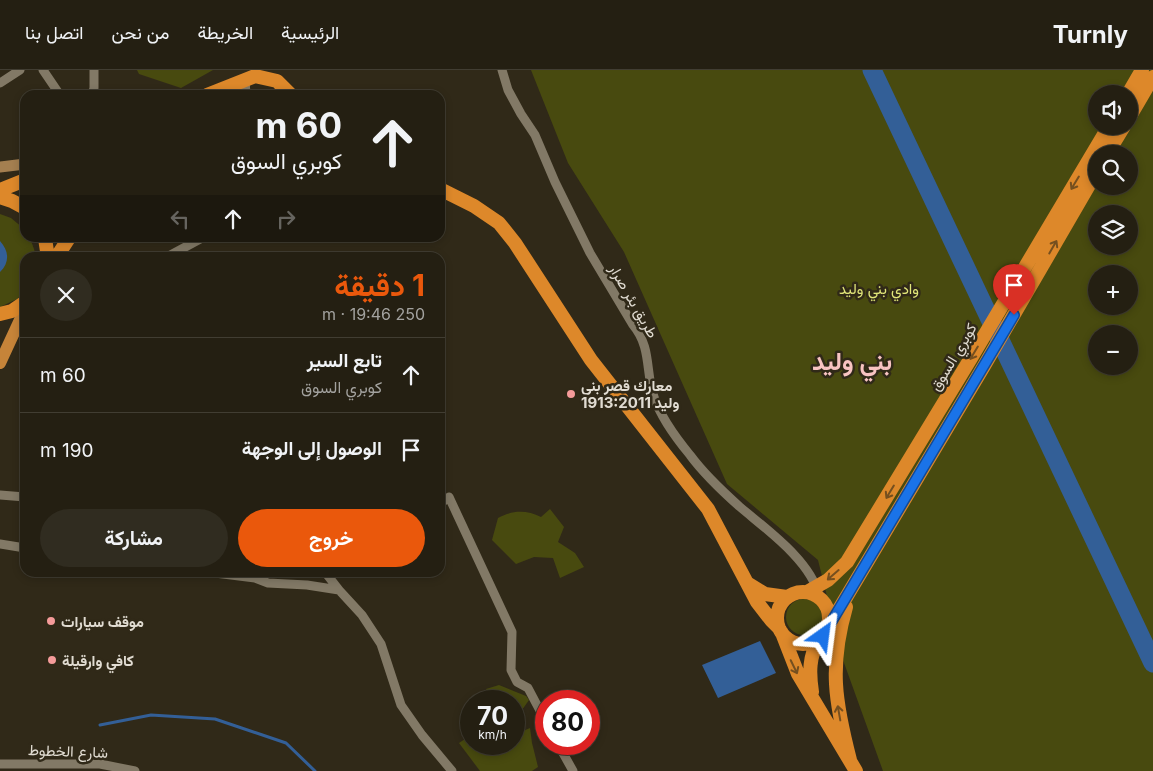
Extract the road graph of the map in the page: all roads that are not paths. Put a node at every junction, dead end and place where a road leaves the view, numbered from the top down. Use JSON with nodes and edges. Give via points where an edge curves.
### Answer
{"nodes":[{"id":1,"x":20,"y":70,"type":"edge"},
{"id":2,"x":42,"y":70,"type":"edge"},
{"id":3,"x":94,"y":70,"type":"edge"},
{"id":4,"x":502,"y":70,"type":"edge"},
{"id":5,"x":1142,"y":70,"type":"edge"},
{"id":6,"x":1153,"y":77,"type":"edge"},
{"id":7,"x":245,"y":79,"type":"junction"},
{"id":8,"x":0,"y":83,"type":"edge"},
{"id":9,"x":1133,"y":85,"type":"edge"},
{"id":10,"x":279,"y":89,"type":"edge"},
{"id":11,"x":56,"y":90,"type":"edge"},
{"id":12,"x":93,"y":90,"type":"edge"},
{"id":13,"x":219,"y":90,"type":"edge"},
{"id":14,"x":246,"y":90,"type":"edge"},
{"id":15,"x":1138,"y":103,"type":"edge"},
{"id":16,"x":1104,"y":135,"type":"edge"},
{"id":17,"x":20,"y":165,"type":"edge"},
{"id":18,"x":0,"y":167,"type":"edge"},
{"id":19,"x":20,"y":182,"type":"edge"},
{"id":20,"x":1088,"y":187,"type":"edge"},
{"id":21,"x":0,"y":190,"type":"edge"},
{"id":22,"x":445,"y":192,"type":"edge"},
{"id":23,"x":0,"y":197,"type":"edge"},
{"id":24,"x":20,"y":205,"type":"edge"},
{"id":25,"x":196,"y":242,"type":"edge"},
{"id":26,"x":183,"y":252,"type":"edge"},
{"id":27,"x":20,"y":305,"type":"edge"},
{"id":28,"x":0,"y":314,"type":"edge"},
{"id":29,"x":20,"y":321,"type":"edge"},
{"id":30,"x":0,"y":363,"type":"edge"},
{"id":31,"x":0,"y":495,"type":"edge"},
{"id":32,"x":20,"y":497,"type":"edge"},
{"id":33,"x":445,"y":500,"type":"edge"},
{"id":34,"x":0,"y":544,"type":"edge"},
{"id":35,"x":20,"y":547,"type":"edge"},
{"id":36,"x":258,"y":577,"type":"edge"},
{"id":37,"x":329,"y":577,"type":"edge"},
{"id":38,"x":747,"y":582,"type":"junction"},
{"id":39,"x":854,"y":582,"type":"junction"},
{"id":40,"x":339,"y":590,"type":"junction"},
{"id":41,"x":814,"y":592,"type":"junction"},
{"id":42,"x":787,"y":597,"type":"junction"},
{"id":43,"x":829,"y":626,"type":"junction"},
{"id":44,"x":780,"y":631,"type":"junction"},
{"id":45,"x":819,"y":639,"type":"junction"},
{"id":46,"x":813,"y":698,"type":"junction"},
{"id":47,"x":535,"y":701,"type":"edge"},
{"id":48,"x":564,"y":755,"type":"edge"},
{"id":49,"x":0,"y":764,"type":"edge"},
{"id":50,"x":853,"y":766,"type":"edge"},
{"id":51,"x":135,"y":771,"type":"edge"},
{"id":52,"x":452,"y":771,"type":"edge"},
{"id":53,"x":573,"y":771,"type":"edge"}],
"edges":[{"from":1,"to":8,"type":"street"},
{"from":2,"to":11,"type":"street"},
{"from":3,"to":12,"type":"street"},
{"from":4,"to":41,"type":"street","name":"طريق بئر صرار","via":[[508,90],[535,135],[590,253],[642,335],[660,411],[702,470],[795,556],[811,576]]},
{"from":5,"to":9,"type":"highway"},
{"from":6,"to":15,"type":"highway"},
{"from":7,"to":10,"type":"highway","via":[[255,76],[271,78]]},
{"from":7,"to":13,"type":"highway"},
{"from":7,"to":14,"type":"street"},
{"from":16,"to":41,"type":"highway","name":"كوبري السوق","one_way":true,"via":[[854,551],[838,572]]},
{"from":17,"to":18,"type":"main road"},
{"from":19,"to":21,"type":"highway"},
{"from":39,"to":20,"type":"highway","name":"كوبري السوق","one_way":true},
{"from":22,"to":38,"type":"highway","via":[[474,206],[498,223],[515,243],[592,360],[708,510]]},
{"from":23,"to":24,"type":"highway"},
{"from":25,"to":26,"type":"street"},
{"from":27,"to":28,"type":"highway"},
{"from":29,"to":30,"type":"main road"},
{"from":31,"to":32,"type":"street"},
{"from":33,"to":47,"type":"street","via":[[449,497],[512,632],[511,670],[517,682],[528,688]]},
{"from":34,"to":35,"type":"street"},
{"from":36,"to":40,"type":"street","via":[[268,583]]},
{"from":37,"to":40,"type":"street"},
{"from":38,"to":42,"type":"highway","via":[[765,594]]},
{"from":38,"to":44,"type":"highway","via":[[763,612]]},
{"from":39,"to":43,"type":"highway"},
{"from":50,"to":39,"type":"highway","one_way":true,"via":[[838,710],[835,673],[842,620]]},
{"from":40,"to":52,"type":"street","via":[[381,644],[401,705]]},
{"from":41,"to":42,"type":"highway","via":[[796,592]]},
{"from":41,"to":43,"type":"highway","via":[[828,610]]},
{"from":42,"to":44,"type":"highway","via":[[778,611]]},
{"from":43,"to":45,"type":"highway"},
{"from":44,"to":45,"type":"highway","via":[[788,639],[803,645]]},
{"from":44,"to":46,"type":"highway","one_way":true,"via":[[791,661]]},
{"from":45,"to":46,"type":"highway","via":[[811,656]]},
{"from":46,"to":50,"type":"highway"},
{"from":48,"to":53,"type":"street"},
{"from":49,"to":51,"type":"street","name":"شارع الخطوط","via":[[100,764]]}]}
